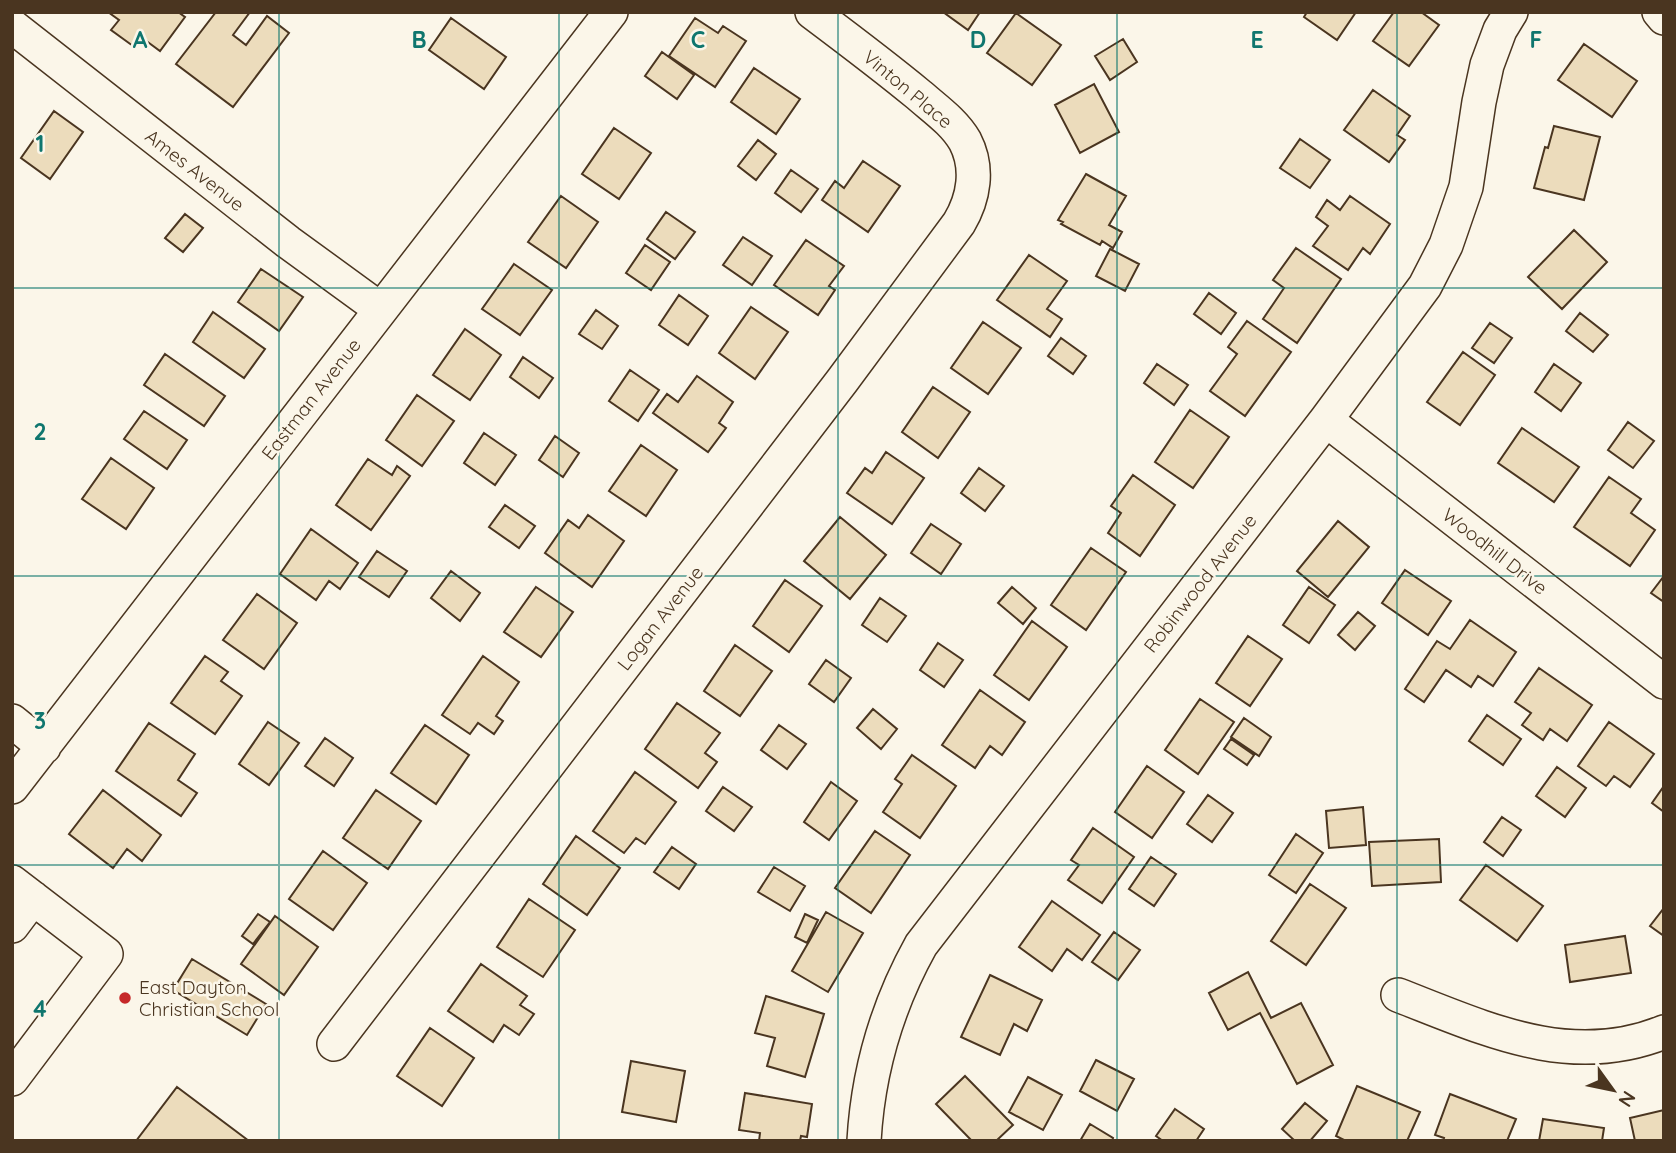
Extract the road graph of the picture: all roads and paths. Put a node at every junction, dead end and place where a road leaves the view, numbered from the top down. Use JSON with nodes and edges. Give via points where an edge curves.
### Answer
{"nodes":[{"id":1,"x":611,"y":12,"type":"edge"},
{"id":2,"x":812,"y":12,"type":"edge"},
{"id":3,"x":1511,"y":12,"type":"edge"},
{"id":4,"x":1659,"y":12,"type":"edge"},
{"id":5,"x":1664,"y":18,"type":"edge"},
{"id":6,"x":12,"y":26,"type":"edge"},
{"id":7,"x":973,"y":185,"type":"joint"},
{"id":8,"x":380,"y":309,"type":"junction"},
{"id":9,"x":1326,"y":420,"type":"junction"},
{"id":10,"x":1664,"y":682,"type":"edge"},
{"id":11,"x":12,"y":721,"type":"edge"},
{"id":12,"x":44,"y":747,"type":"junction"},
{"id":13,"x":12,"y":787,"type":"edge"},
{"id":14,"x":23,"y":890,"type":"edge"},
{"id":15,"x":12,"y":926,"type":"edge"},
{"id":16,"x":1398,"y":995,"type":"dead end"},
{"id":17,"x":1664,"y":1032,"type":"edge"},
{"id":18,"x":334,"y":1044,"type":"dead end"},
{"id":19,"x":12,"y":1079,"type":"edge"},
{"id":20,"x":864,"y":1141,"type":"edge"}],
"edges":[{"from":1,"to":8,"type":"street","name":"Eastman Avenue"},
{"from":2,"to":7,"type":"street","name":"Vinton Place","via":[[952,123],[972,161]]},
{"from":3,"to":9,"type":"street","name":"Robinwood Avenue","via":[[1487,65],[1466,187],[1446,245],[1412,306]]},
{"from":4,"to":5,"type":"street"},
{"from":6,"to":8,"type":"street","name":"Ames Avenue"},
{"from":7,"to":18,"type":"street","name":"Logan Avenue","via":[[967,210],[951,234]]},
{"from":8,"to":12,"type":"street","name":"Eastman Avenue"},
{"from":9,"to":10,"type":"street","name":"Woodhill Drive"},
{"from":9,"to":20,"type":"street","name":"Robinwood Avenue","via":[[922,945],[902,979],[879,1045]]},
{"from":11,"to":12,"type":"street"},
{"from":12,"to":13,"type":"street","name":"Eastman Avenue"},
{"from":14,"to":15,"type":"street"},
{"from":14,"to":19,"type":"street","via":[[106,954]]},
{"from":16,"to":17,"type":"street","via":[[1484,1028],[1575,1048],[1611,1046]]}]}
